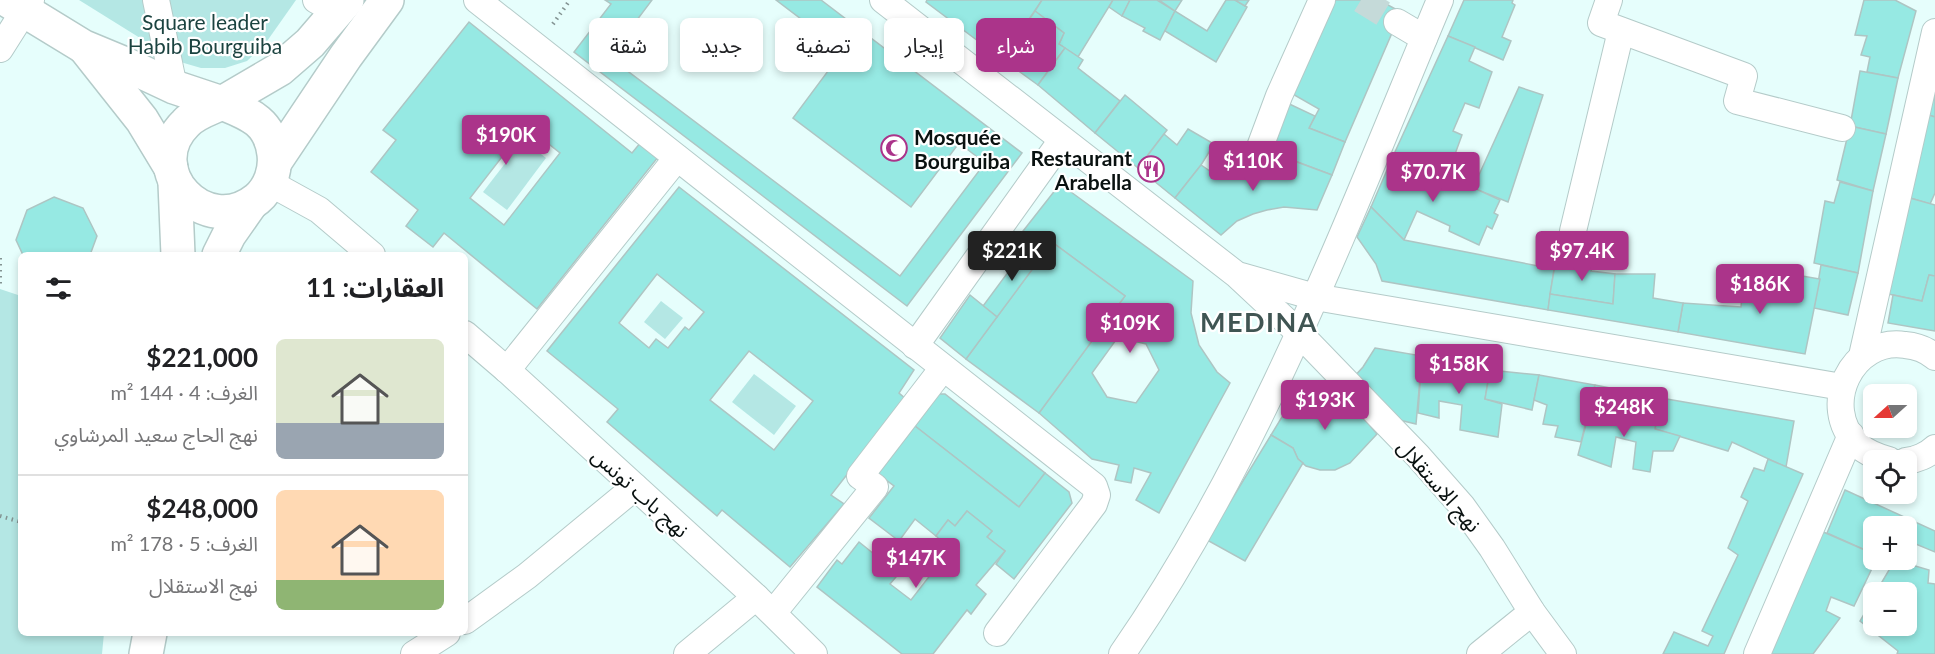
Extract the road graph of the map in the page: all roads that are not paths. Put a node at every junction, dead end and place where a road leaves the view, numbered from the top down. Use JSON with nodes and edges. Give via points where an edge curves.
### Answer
{"nodes":[{"id":1,"x":156,"y":0,"type":"edge"},
{"id":2,"x":387,"y":0,"type":"edge"},
{"id":3,"x":477,"y":0,"type":"edge"},
{"id":4,"x":1322,"y":0,"type":"edge"},
{"id":5,"x":1440,"y":0,"type":"edge"},
{"id":6,"x":1609,"y":0,"type":"edge"},
{"id":7,"x":886,"y":1,"type":"edge"},
{"id":8,"x":21,"y":4,"type":"edge"},
{"id":9,"x":334,"y":4,"type":"edge"},
{"id":10,"x":1397,"y":21,"type":"tunnel mouth"},
{"id":11,"x":1621,"y":31,"type":"junction"},
{"id":12,"x":1935,"y":32,"type":"edge"},
{"id":13,"x":1424,"y":38,"type":"junction"},
{"id":14,"x":84,"y":47,"type":"junction"},
{"id":15,"x":0,"y":49,"type":"edge"},
{"id":16,"x":174,"y":87,"type":"junction"},
{"id":17,"x":222,"y":103,"type":"junction"},
{"id":18,"x":1842,"y":128,"type":"dead end"},
{"id":19,"x":1062,"y":140,"type":"junction"},
{"id":20,"x":1257,"y":155,"type":"dead end"},
{"id":21,"x":677,"y":158,"type":"junction"},
{"id":22,"x":173,"y":175,"type":"junction"},
{"id":23,"x":265,"y":183,"type":"junction"},
{"id":24,"x":1573,"y":231,"type":"dead end"},
{"id":25,"x":178,"y":252,"type":"edge"},
{"id":26,"x":220,"y":252,"type":"edge"},
{"id":27,"x":368,"y":252,"type":"edge"},
{"id":28,"x":1237,"y":275,"type":"junction"},
{"id":29,"x":1315,"y":297,"type":"junction"},
{"id":30,"x":1298,"y":332,"type":"junction"},
{"id":31,"x":468,"y":337,"type":"edge"},
{"id":32,"x":915,"y":345,"type":"junction"},
{"id":33,"x":1862,"y":356,"type":"junction"},
{"id":34,"x":1935,"y":357,"type":"edge"},
{"id":35,"x":943,"y":368,"type":"junction"},
{"id":36,"x":507,"y":370,"type":"junction"},
{"id":37,"x":1842,"y":387,"type":"junction"},
{"id":38,"x":1851,"y":435,"type":"junction"},
{"id":39,"x":1935,"y":448,"type":"edge"},
{"id":40,"x":1864,"y":450,"type":"edge"},
{"id":41,"x":1917,"y":458,"type":"edge"},
{"id":42,"x":635,"y":487,"type":"junction"},
{"id":43,"x":764,"y":605,"type":"junction"},
{"id":44,"x":1532,"y":612,"type":"junction"},
{"id":45,"x":468,"y":619,"type":"edge"},
{"id":46,"x":997,"y":633,"type":"dead end"},
{"id":47,"x":150,"y":636,"type":"edge"},
{"id":48,"x":161,"y":636,"type":"edge"},
{"id":49,"x":442,"y":636,"type":"edge"},
{"id":50,"x":147,"y":654,"type":"edge"},
{"id":51,"x":163,"y":654,"type":"edge"},
{"id":52,"x":414,"y":654,"type":"edge"},
{"id":53,"x":687,"y":654,"type":"edge"},
{"id":54,"x":814,"y":654,"type":"edge"},
{"id":55,"x":1122,"y":654,"type":"edge"},
{"id":56,"x":1480,"y":654,"type":"edge"},
{"id":57,"x":1563,"y":654,"type":"edge"},
{"id":58,"x":1757,"y":654,"type":"edge"}],
"edges":[{"from":1,"to":16,"type":"street"},
{"from":2,"to":23,"type":"main road","via":[[346,56]]},
{"from":3,"to":21,"type":"street"},
{"from":4,"to":20,"type":"street"},
{"from":5,"to":13,"type":"street"},
{"from":6,"to":11,"type":"street","via":[[1601,23]]},
{"from":7,"to":19,"type":"street","name":"نهج الاستقلال"},
{"from":8,"to":14,"type":"main road"},
{"from":8,"to":15,"type":"street"},
{"from":9,"to":17,"type":"main road","via":[[310,43],[280,69]]},
{"from":10,"to":13,"type":"street"},
{"from":11,"to":18,"type":"street","via":[[1744,76],[1737,100]]},
{"from":11,"to":24,"type":"street"},
{"from":12,"to":33,"type":"street"},
{"from":13,"to":29,"type":"street"},
{"from":14,"to":16,"type":"main road"},
{"from":14,"to":22,"type":"main road","via":[[142,120]]},
{"from":16,"to":17,"type":"main road"},
{"from":17,"to":22,"type":"main road","via":[[197,114],[178,131],[170,155]]},
{"from":17,"to":23,"type":"main road","via":[[250,114],[264,127],[273,144]]},
{"from":19,"to":28,"type":"street","name":"نهج الاستقلال"},
{"from":19,"to":32,"type":"street"},
{"from":21,"to":32,"type":"street"},
{"from":21,"to":36,"type":"street"},
{"from":22,"to":23,"type":"main road","via":[[186,196],[200,207],[216,212],[234,211]]},
{"from":22,"to":25,"type":"main road"},
{"from":23,"to":26,"type":"main road"},
{"from":23,"to":27,"type":"street","via":[[319,210]]},
{"from":28,"to":29,"type":"street"},
{"from":28,"to":30,"type":"street","name":"نهج الاستقلال"},
{"from":29,"to":30,"type":"street"},
{"from":29,"to":37,"type":"street"},
{"from":30,"to":44,"type":"street","name":"نهج الاستقلال","via":[[1462,506]]},
{"from":30,"to":55,"type":"street","via":[[1209,515]]},
{"from":31,"to":36,"type":"street","name":"نهج باب تونس"},
{"from":32,"to":35,"type":"street"},
{"from":33,"to":34,"type":"street","via":[[1897,343],[1915,346]]},
{"from":33,"to":37,"type":"street","via":[[1849,370]]},
{"from":35,"to":43,"type":"street","via":[[860,476],[875,486]]},
{"from":35,"to":46,"type":"street","via":[[1096,490],[1094,504]]},
{"from":36,"to":42,"type":"street","name":"نهج باب تونس"},
{"from":37,"to":38,"type":"street","via":[[1840,407]]},
{"from":38,"to":40,"type":"street"},
{"from":38,"to":58,"type":"street"},
{"from":39,"to":41,"type":"street"},
{"from":42,"to":43,"type":"street","name":"نهج باب تونس"},
{"from":42,"to":45,"type":"street"},
{"from":43,"to":53,"type":"street"},
{"from":43,"to":54,"type":"street","name":"نهج باب تونس"},
{"from":44,"to":56,"type":"street"},
{"from":44,"to":57,"type":"street","name":"نهج الاستقلال"},
{"from":47,"to":50,"type":"main road"},
{"from":48,"to":51,"type":"main road"},
{"from":49,"to":52,"type":"street"}]}
